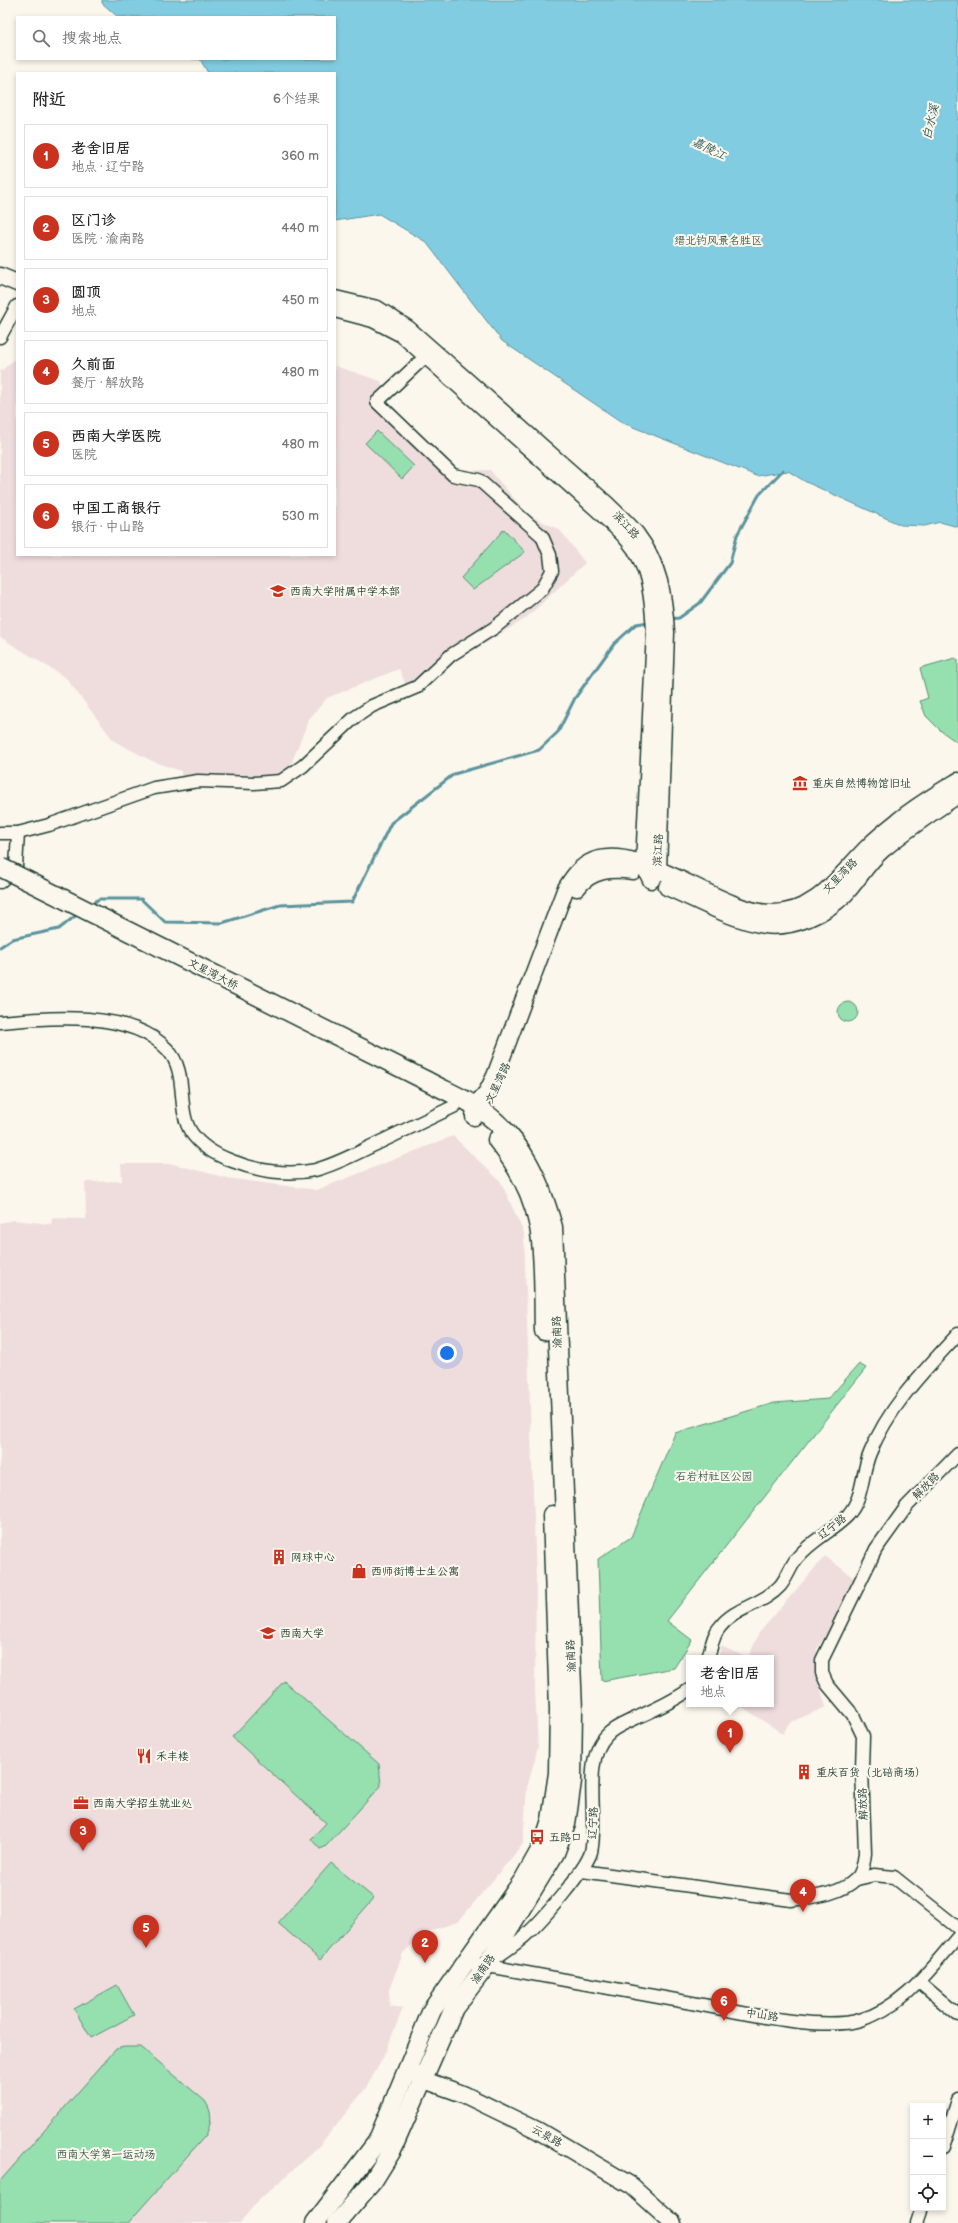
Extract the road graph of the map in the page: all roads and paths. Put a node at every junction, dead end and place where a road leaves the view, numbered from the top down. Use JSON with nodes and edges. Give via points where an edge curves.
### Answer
{"nodes":[{"id":1,"x":0,"y":264,"type":"edge"},
{"id":2,"x":16,"y":272,"type":"edge"},
{"id":3,"x":0,"y":276,"type":"edge"},
{"id":4,"x":16,"y":284,"type":"edge"},
{"id":5,"x":336,"y":299,"type":"edge"},
{"id":6,"x":16,"y":308,"type":"edge"},
{"id":7,"x":336,"y":309,"type":"edge"},
{"id":8,"x":0,"y":337,"type":"edge"},
{"id":9,"x":426,"y":356,"type":"junction"},
{"id":10,"x":632,"y":536,"type":"junction"},
{"id":11,"x":958,"y":780,"type":"edge"},
{"id":12,"x":958,"y":795,"type":"edge"},
{"id":13,"x":0,"y":833,"type":"edge"},
{"id":14,"x":18,"y":833,"type":"junction"},
{"id":15,"x":0,"y":868,"type":"edge"},
{"id":16,"x":651,"y":872,"type":"junction"},
{"id":17,"x":0,"y":878,"type":"edge"},
{"id":18,"x":0,"y":882,"type":"edge"},
{"id":19,"x":0,"y":1022,"type":"edge"},
{"id":20,"x":425,"y":1085,"type":"junction"},
{"id":21,"x":455,"y":1106,"type":"junction"},
{"id":22,"x":477,"y":1111,"type":"junction"},
{"id":23,"x":958,"y":1334,"type":"edge"},
{"id":24,"x":958,"y":1454,"type":"edge"},
{"id":25,"x":709,"y":1655,"type":"edge"},
{"id":26,"x":686,"y":1692,"type":"edge"},
{"id":27,"x":582,"y":1871,"type":"junction"},
{"id":28,"x":857,"y":1879,"type":"junction"},
{"id":29,"x":958,"y":1928,"type":"edge"},
{"id":30,"x":958,"y":1937,"type":"edge"},
{"id":31,"x":466,"y":1962,"type":"junction"},
{"id":32,"x":486,"y":1966,"type":"junction"},
{"id":33,"x":918,"y":1982,"type":"junction"},
{"id":34,"x":958,"y":2015,"type":"edge"},
{"id":35,"x":408,"y":2070,"type":"junction"},
{"id":36,"x":424,"y":2080,"type":"junction"},
{"id":37,"x":958,"y":2100,"type":"edge"},
{"id":38,"x":946,"y":2139,"type":"edge"},
{"id":39,"x":921,"y":2211,"type":"edge"},
{"id":40,"x":315,"y":2223,"type":"edge"},
{"id":41,"x":337,"y":2223,"type":"edge"},
{"id":42,"x":673,"y":2223,"type":"edge"},
{"id":43,"x":916,"y":2223,"type":"edge"}],
"edges":[{"from":1,"to":2,"type":"main road"},
{"from":3,"to":4,"type":"main road"},
{"from":5,"to":10,"type":"main road","name":"滨江路","via":[[377,310],[408,329],[605,503]]},
{"from":6,"to":8,"type":"street"},
{"from":7,"to":9,"type":"main road","name":"滨江路","via":[[372,319],[402,334]]},
{"from":9,"to":10,"type":"main road","name":"滨江路"},
{"from":9,"to":14,"type":"street","via":[[377,402],[453,475],[479,480],[542,536],[550,555],[552,571],[542,589],[494,628],[451,655],[417,686],[372,706],[354,718],[302,766],[281,781],[198,781],[154,788],[49,825]]},
{"from":10,"to":16,"type":"main road","name":"滨江路","via":[[645,566],[653,597],[655,631],[657,715]]},
{"from":11,"to":16,"type":"main road","name":"文星湾路","via":[[900,819],[870,844],[831,888],[813,902],[797,909],[771,914],[759,912]]},
{"from":12,"to":16,"type":"main road","name":"文星湾路","via":[[881,851],[864,868],[844,895],[821,911],[781,926],[745,920]]},
{"from":13,"to":14,"type":"street"},
{"from":14,"to":18,"type":"street","via":[[16,867]]},
{"from":15,"to":20,"type":"highway","name":"文星湾大桥","bridge":true},
{"from":16,"to":22,"type":"main road","name":"文星湾路","via":[[616,868],[598,872],[580,884],[573,894],[499,1086]]},
{"from":17,"to":20,"type":"highway","name":"文星湾大桥"},
{"from":19,"to":21,"type":"street","via":[[89,1018],[138,1030],[154,1038],[168,1050],[174,1060],[182,1084],[186,1120],[191,1132],[210,1151],[250,1168],[281,1172],[315,1170],[355,1154]]},
{"from":20,"to":21,"type":"highway","name":"渝南路"},
{"from":20,"to":22,"type":"highway","name":"渝南路"},
{"from":21,"to":22,"type":"highway","name":"渝南路"},
{"from":22,"to":31,"type":"highway","name":"渝南路","via":[[519,1172],[539,1227],[550,1448],[558,1765],[551,1820],[542,1845],[524,1879]]},
{"from":22,"to":32,"type":"highway","name":"渝南路","via":[[515,1143],[532,1167],[543,1190],[553,1227],[574,1738],[566,1824],[555,1852]]},
{"from":23,"to":25,"type":"street","name":"辽宁路","via":[[906,1391],[885,1423],[870,1452],[863,1472],[860,1493],[848,1515],[797,1558],[780,1586],[767,1597],[732,1615],[719,1628]]},
{"from":24,"to":28,"type":"street","name":"解放路","via":[[907,1506],[876,1549],[822,1660],[824,1678],[853,1715],[863,1736],[865,1853]]},
{"from":26,"to":27,"type":"street","name":"辽宁路","via":[[607,1734],[599,1746],[594,1763],[593,1839],[590,1854]]},
{"from":27,"to":28,"type":"street","via":[[791,1900],[820,1896]]},
{"from":27,"to":32,"type":"street","name":"辽宁路","via":[[528,1933]]},
{"from":28,"to":29,"type":"street","via":[[874,1875],[894,1877]]},
{"from":30,"to":33,"type":"street","name":"中山路"},
{"from":31,"to":32,"type":"street","name":"中山路"},
{"from":31,"to":35,"type":"highway","name":"渝南路","via":[[432,2010]]},
{"from":32,"to":33,"type":"street","name":"中山路","via":[[817,2023],[860,2020],[907,1995]]},
{"from":32,"to":36,"type":"highway","name":"渝南路","via":[[454,2008]]},
{"from":33,"to":34,"type":"street"},
{"from":35,"to":36,"type":"main road","name":"云泉路"},
{"from":35,"to":40,"type":"highway","name":"渝南路","via":[[377,2142]]},
{"from":36,"to":41,"type":"highway","name":"渝南路","via":[[391,2152],[373,2181]]},
{"from":36,"to":42,"type":"main road","name":"云泉路","via":[[463,2094],[537,2130],[632,2186]]},
{"from":37,"to":38,"type":"street"},
{"from":39,"to":43,"type":"street"}]}
